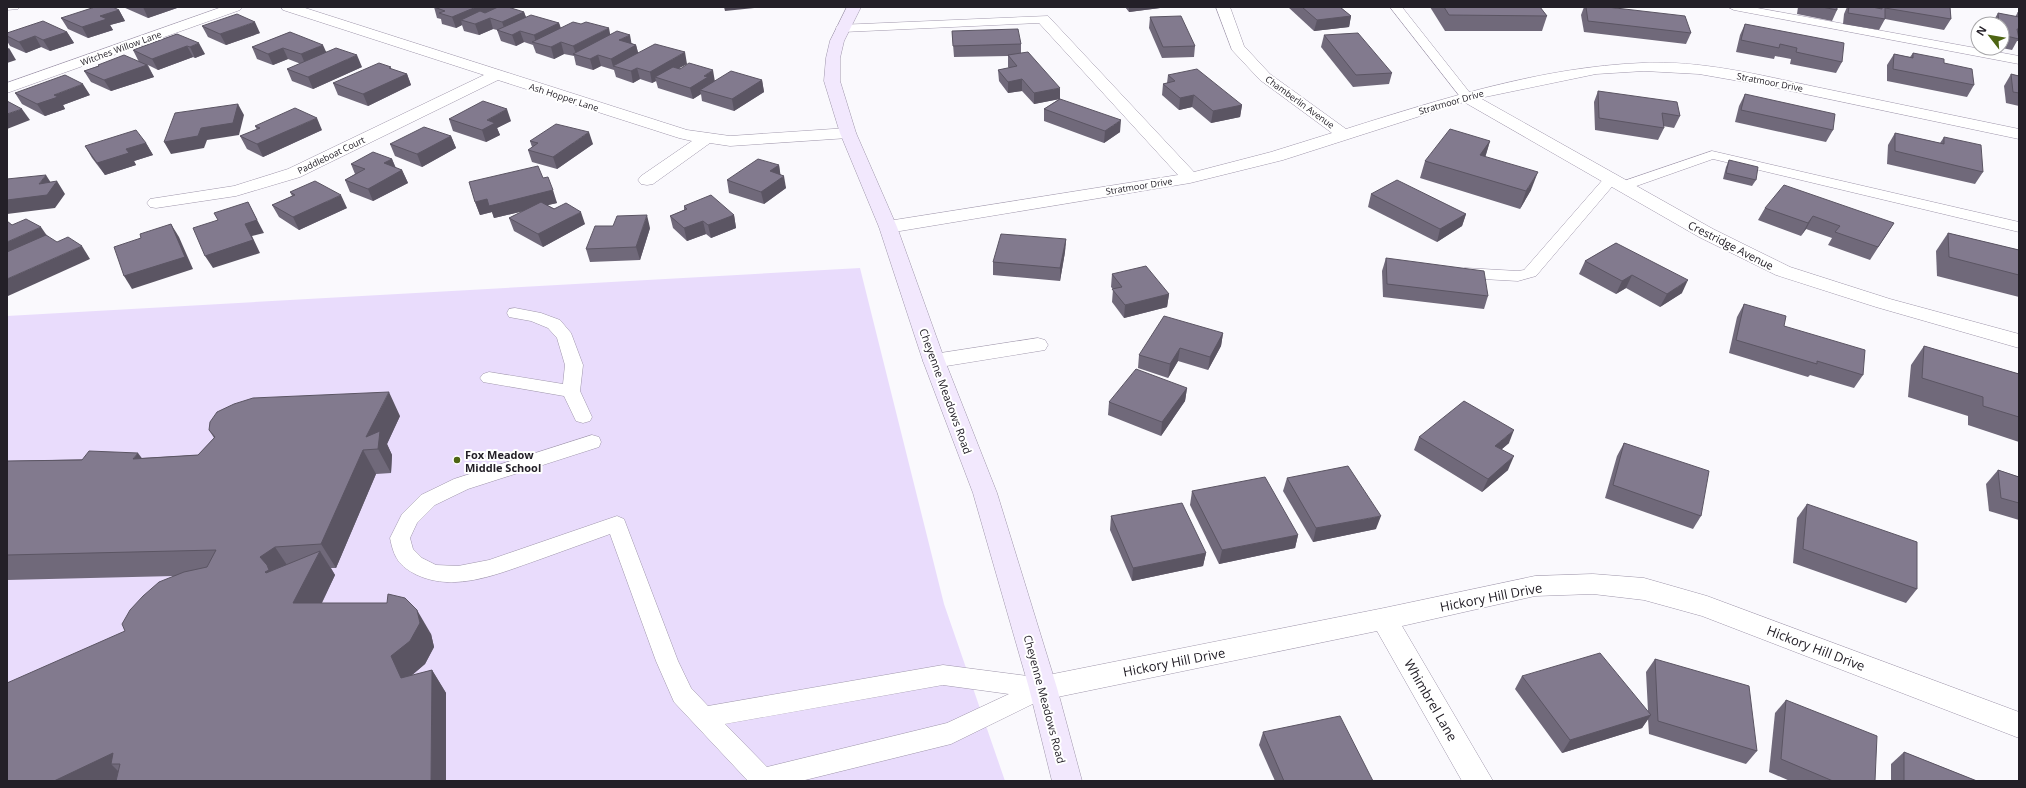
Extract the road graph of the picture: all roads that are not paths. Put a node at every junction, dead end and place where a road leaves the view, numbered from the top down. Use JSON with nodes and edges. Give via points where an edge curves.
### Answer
{"nodes":[{"id":1,"x":7,"y":7,"type":"edge"},
{"id":2,"x":14,"y":7,"type":"edge"},
{"id":3,"x":235,"y":7,"type":"edge"},
{"id":4,"x":288,"y":7,"type":"edge"},
{"id":5,"x":854,"y":7,"type":"edge"},
{"id":6,"x":1223,"y":7,"type":"edge"},
{"id":7,"x":1396,"y":7,"type":"edge"},
{"id":8,"x":1734,"y":7,"type":"edge"},
{"id":9,"x":843,"y":28,"type":"junction"},
{"id":10,"x":2019,"y":60,"type":"edge"},
{"id":11,"x":496,"y":75,"type":"junction"},
{"id":12,"x":7,"y":88,"type":"edge"},
{"id":13,"x":1466,"y":96,"type":"junction"},
{"id":14,"x":848,"y":133,"type":"junction"},
{"id":15,"x":1343,"y":134,"type":"junction"},
{"id":16,"x":2019,"y":134,"type":"edge"},
{"id":17,"x":705,"y":139,"type":"junction"},
{"id":18,"x":1190,"y":178,"type":"junction"},
{"id":19,"x":647,"y":180,"type":"dead end"},
{"id":20,"x":1617,"y":182,"type":"junction"},
{"id":21,"x":156,"y":203,"type":"dead end"},
{"id":22,"x":888,"y":227,"type":"junction"},
{"id":23,"x":2019,"y":227,"type":"edge"},
{"id":24,"x":1465,"y":273,"type":"edge"},
{"id":25,"x":515,"y":313,"type":"dead end"},
{"id":26,"x":2019,"y":341,"type":"edge"},
{"id":27,"x":1038,"y":345,"type":"dead end"},
{"id":28,"x":934,"y":361,"type":"junction"},
{"id":29,"x":489,"y":378,"type":"dead end"},
{"id":30,"x":570,"y":391,"type":"junction"},
{"id":31,"x":583,"y":417,"type":"dead end"},
{"id":32,"x":592,"y":442,"type":"dead end"},
{"id":33,"x":1384,"y":619,"type":"junction"},
{"id":34,"x":1043,"y":688,"type":"junction"},
{"id":35,"x":704,"y":717,"type":"junction"},
{"id":36,"x":2019,"y":725,"type":"edge"},
{"id":37,"x":764,"y":780,"type":"edge"},
{"id":38,"x":1067,"y":781,"type":"edge"},
{"id":39,"x":1478,"y":781,"type":"edge"}],
"edges":[{"from":1,"to":2,"type":"lane"},
{"from":3,"to":12,"type":"street","name":"Witches Willow Lane"},
{"from":4,"to":11,"type":"street","name":"Ash Hopper Lane"},
{"from":5,"to":9,"type":"main road","name":"Cheyenne Meadows Road"},
{"from":6,"to":15,"type":"street","name":"Chamberlin Avenue","via":[[1237,47],[1264,77]]},
{"from":7,"to":13,"type":"lane"},
{"from":8,"to":10,"type":"lane"},
{"from":9,"to":14,"type":"main road","name":"Cheyenne Meadows Road","via":[[833,58],[832,81]]},
{"from":9,"to":18,"type":"street","via":[[1043,19]]},
{"from":11,"to":17,"type":"street","name":"Ash Hopper Lane","via":[[665,130]]},
{"from":11,"to":21,"type":"street","name":"Paddleboat Court","via":[[294,173],[236,191]]},
{"from":13,"to":15,"type":"street","name":"Stratmoor Drive"},
{"from":13,"to":16,"type":"street","name":"Stratmoor Drive","via":[[1596,70],[1644,67],[1699,70],[1762,80]]},
{"from":13,"to":20,"type":"street","name":"Crestridge Avenue"},
{"from":14,"to":17,"type":"street","name":"Ash Hopper Lane","via":[[730,141]]},
{"from":14,"to":22,"type":"main road","name":"Cheyenne Meadows Road"},
{"from":15,"to":18,"type":"street","name":"Stratmoor Drive","via":[[1278,156]]},
{"from":17,"to":19,"type":"street"},
{"from":18,"to":22,"type":"street","name":"Stratmoor Drive"},
{"from":20,"to":23,"type":"lane","via":[[1712,155]]},
{"from":20,"to":24,"type":"lane","via":[[1530,273],[1518,276]]},
{"from":20,"to":26,"type":"street","name":"Crestridge Avenue","via":[[1706,233],[1783,271],[1883,303]]},
{"from":22,"to":28,"type":"main road","name":"Cheyenne Meadows Road"},
{"from":25,"to":30,"type":"lane","via":[[535,316],[554,324],[565,337],[574,365]]},
{"from":27,"to":28,"type":"street"},
{"from":28,"to":34,"type":"main road","name":"Cheyenne Meadows Road","via":[[985,493]]},
{"from":29,"to":30,"type":"lane"},
{"from":30,"to":31,"type":"lane"},
{"from":32,"to":35,"type":"lane","via":[[461,484],[428,500],[409,519],[400,538],[403,553],[415,564],[434,573],[458,574],[490,568],[617,524],[682,695]]},
{"from":33,"to":34,"type":"street","name":"Hickory Hill Drive"},
{"from":33,"to":36,"type":"street","name":"Hickory Hill Drive","via":[[1535,586],[1593,584],[1644,589],[1707,607]]},
{"from":33,"to":39,"type":"street","name":"Whimbrel Lane"},
{"from":34,"to":35,"type":"lane","via":[[943,675]]},
{"from":34,"to":37,"type":"lane","via":[[951,733]]},
{"from":34,"to":38,"type":"main road","name":"Cheyenne Meadows Road"},
{"from":35,"to":37,"type":"lane"}]}
